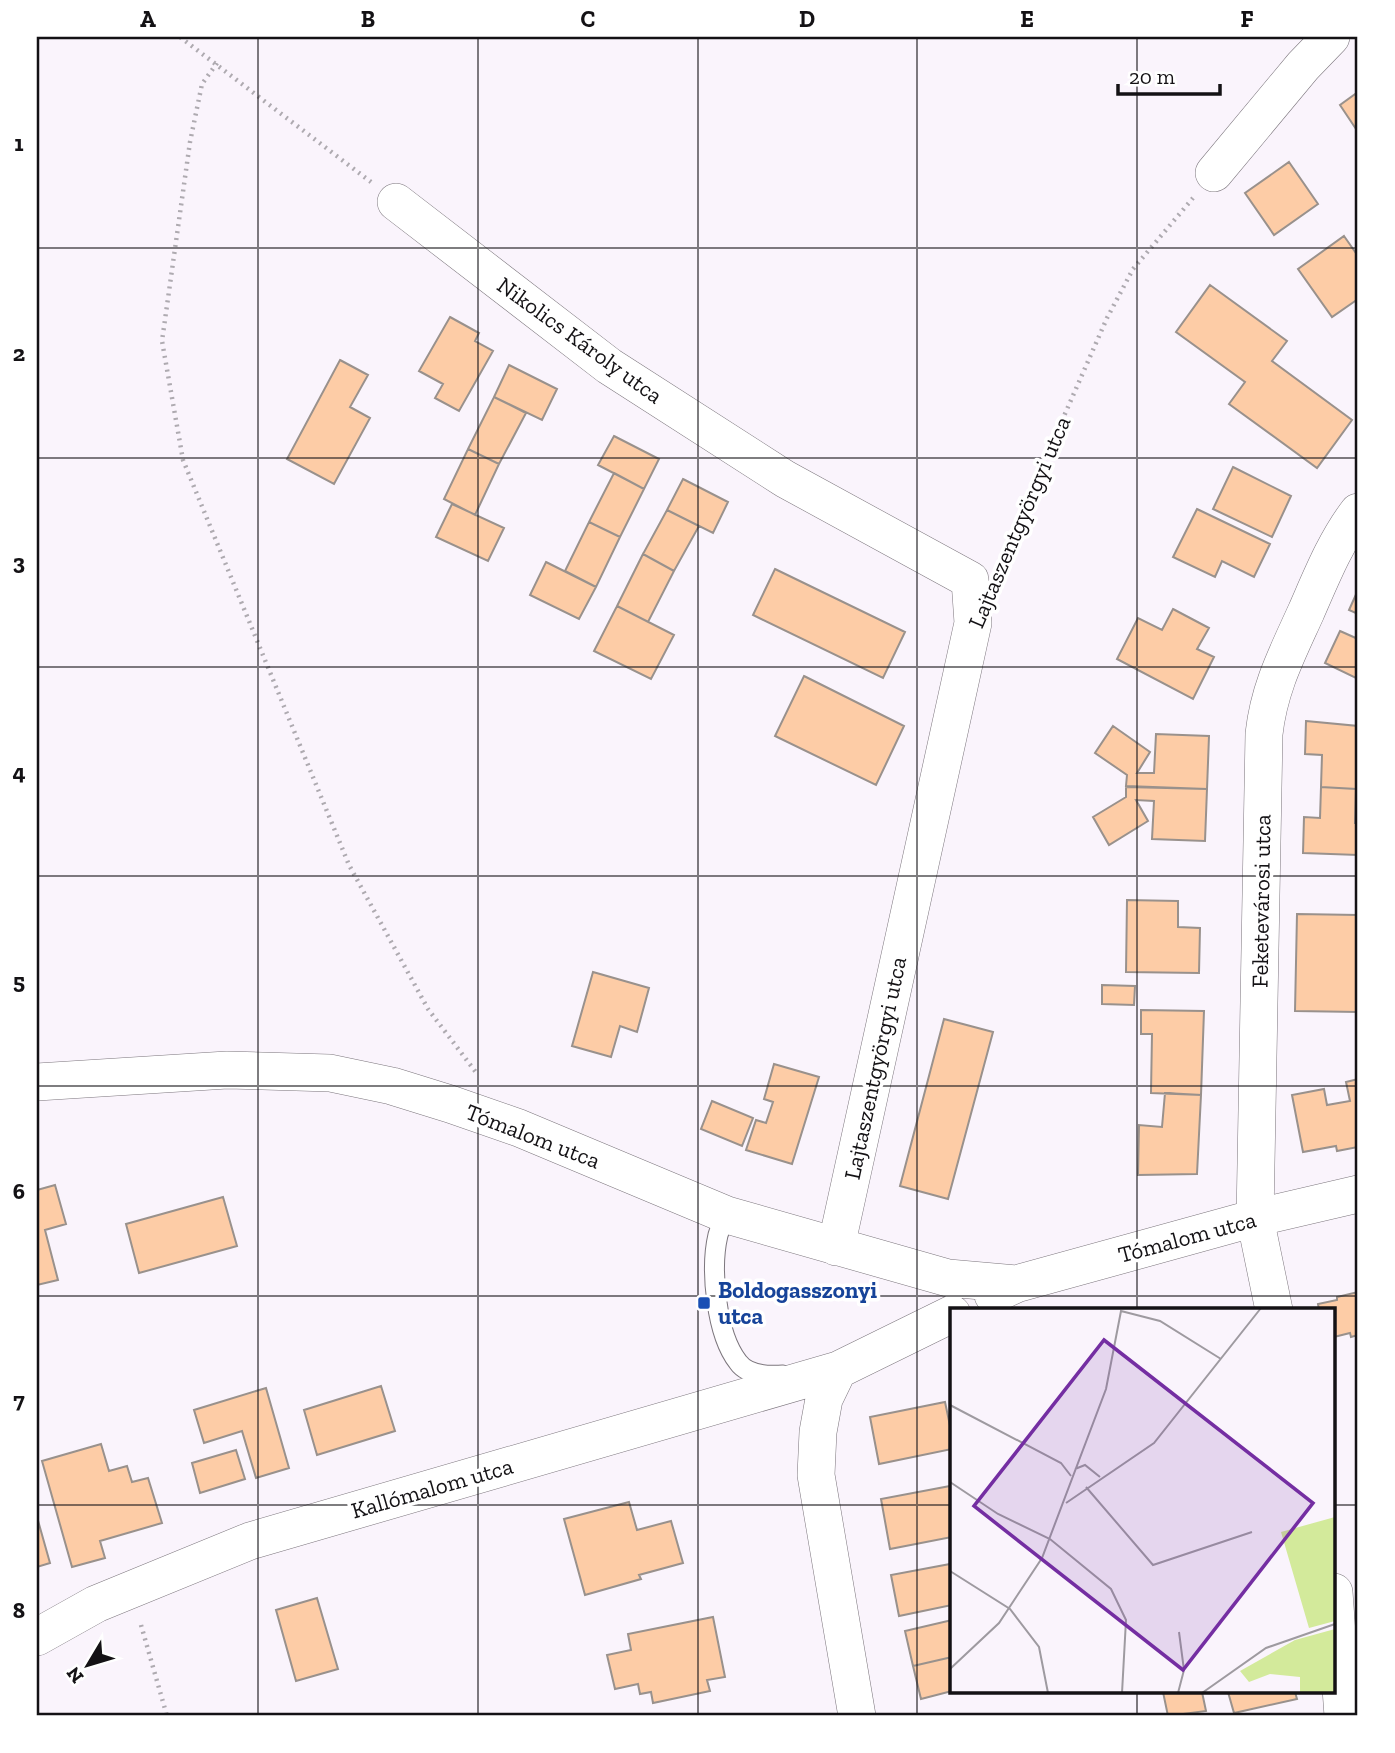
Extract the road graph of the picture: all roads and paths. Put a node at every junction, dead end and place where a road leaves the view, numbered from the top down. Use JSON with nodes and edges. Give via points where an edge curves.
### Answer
{"nodes":[{"id":1,"x":180,"y":37,"type":"edge"},
{"id":2,"x":1331,"y":37,"type":"edge"},
{"id":3,"x":217,"y":62,"type":"junction"},
{"id":4,"x":1214,"y":173,"type":"joint"},
{"id":5,"x":397,"y":202,"type":"joint"},
{"id":6,"x":1358,"y":512,"type":"edge"},
{"id":7,"x":995,"y":572,"type":"dead end"},
{"id":8,"x":973,"y":623,"type":"joint"},
{"id":9,"x":37,"y":1082,"type":"edge"},
{"id":10,"x":486,"y":1085,"type":"dead end"},
{"id":11,"x":1358,"y":1194,"type":"edge"},
{"id":12,"x":727,"y":1215,"type":"junction"},
{"id":13,"x":1255,"y":1218,"type":"junction"},
{"id":14,"x":836,"y":1247,"type":"junction"},
{"id":15,"x":1016,"y":1284,"type":"junction"},
{"id":16,"x":965,"y":1308,"type":"edge"},
{"id":17,"x":1275,"y":1308,"type":"edge"},
{"id":18,"x":950,"y":1315,"type":"edge"},
{"id":19,"x":838,"y":1370,"type":"junction"},
{"id":20,"x":131,"y":1590,"type":"junction"},
{"id":21,"x":1336,"y":1620,"type":"edge"},
{"id":22,"x":37,"y":1637,"type":"edge"},
{"id":23,"x":167,"y":1716,"type":"edge"},
{"id":24,"x":857,"y":1716,"type":"edge"},
{"id":25,"x":1343,"y":1716,"type":"edge"}],
"edges":[{"from":1,"to":3,"type":"path"},
{"from":2,"to":4,"type":"street"},
{"from":3,"to":5,"type":"path"},
{"from":3,"to":10,"type":"path","via":[[202,84],[190,142],[162,341],[183,460],[349,865],[428,1009]]},
{"from":4,"to":7,"type":"path","name":"Lajtaszentgyörgyi utca","via":[[1133,269]]},
{"from":5,"to":8,"type":"street","name":"Nikolics Károly utca","via":[[609,366],[785,480],[970,580]]},
{"from":6,"to":13,"type":"street","name":"Feketevárosi utca","via":[[1328,562],[1268,704]]},
{"from":8,"to":14,"type":"street","name":"Lajtaszentgyörgyi utca"},
{"from":9,"to":12,"type":"street","name":"Tómalom utca","via":[[227,1070],[330,1073],[392,1086],[519,1128]]},
{"from":11,"to":13,"type":"street","name":"Tómalom utca"},
{"from":12,"to":14,"type":"street","name":"Tómalom utca"},
{"from":12,"to":19,"type":"lane","via":[[719,1234],[715,1283],[726,1338],[738,1364],[755,1374]]},
{"from":13,"to":15,"type":"street","name":"Tómalom utca"},
{"from":13,"to":17,"type":"street","name":"Feketevárosi utca"},
{"from":14,"to":15,"type":"street","name":"Tómalom utca","via":[[948,1278]]},
{"from":15,"to":16,"type":"street","name":"Tómalom utca"},
{"from":18,"to":19,"type":"street"},
{"from":19,"to":20,"type":"street","name":"Kallómalom utca","via":[[250,1541]]},
{"from":19,"to":24,"type":"street","via":[[824,1399],[816,1475]]},
{"from":20,"to":22,"type":"street","name":"Kallómalom utca"},
{"from":20,"to":23,"type":"path"},
{"from":21,"to":25,"type":"street"}]}
